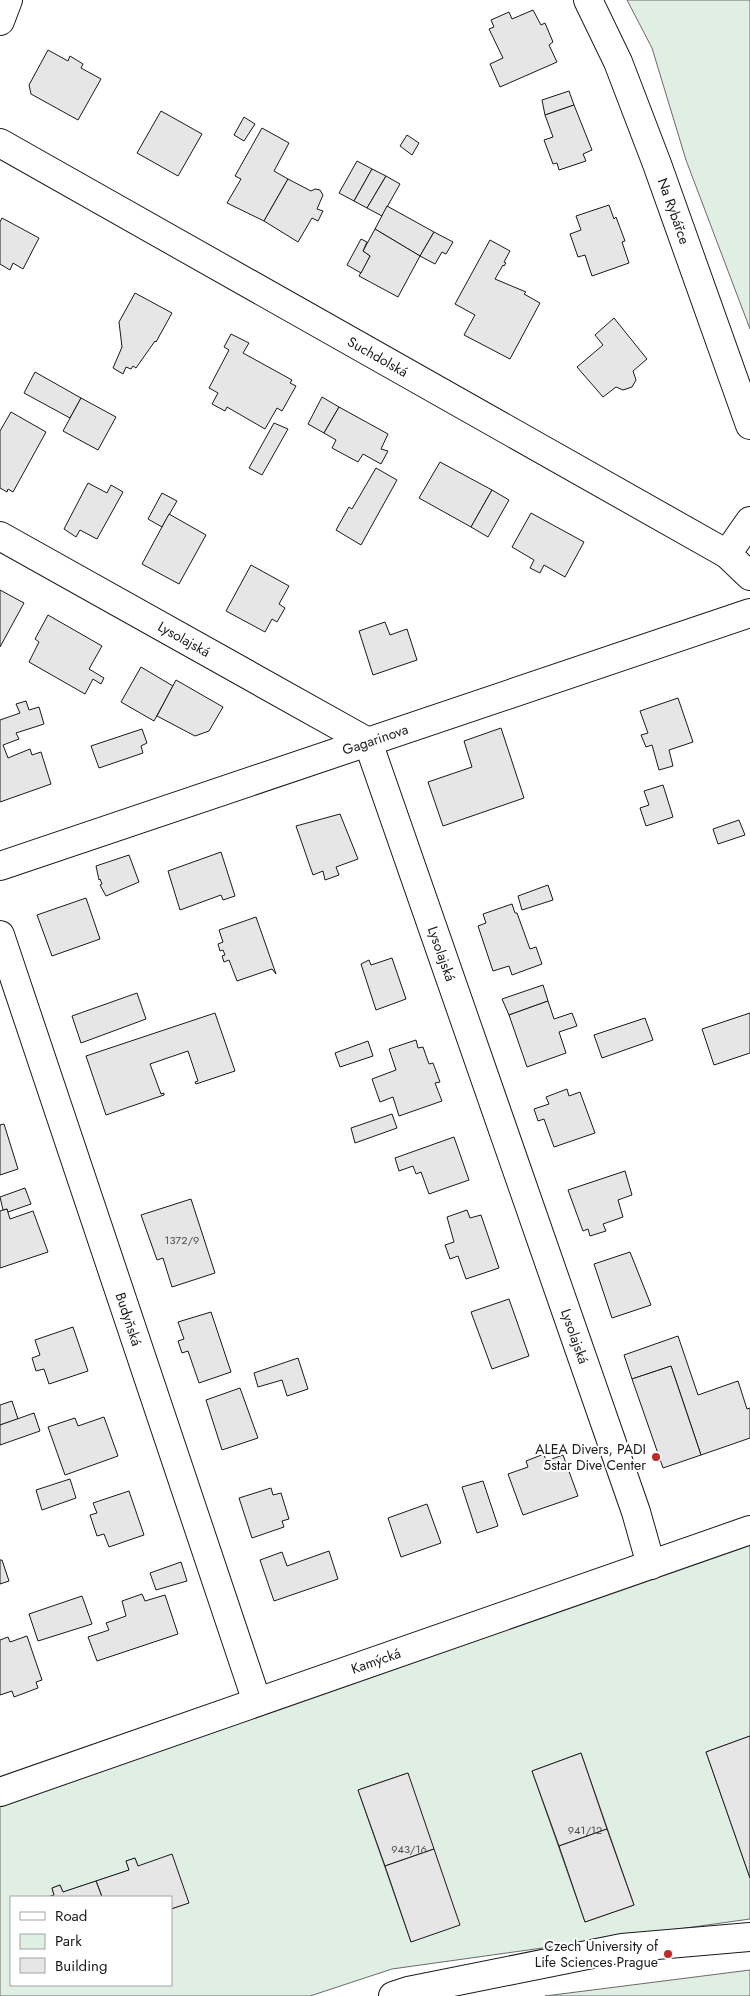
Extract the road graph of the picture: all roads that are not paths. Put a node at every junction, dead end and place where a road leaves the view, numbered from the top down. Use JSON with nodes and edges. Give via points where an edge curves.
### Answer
{"nodes":[{"id":1,"x":8,"y":0,"type":"edge"},
{"id":2,"x":588,"y":0,"type":"edge"},
{"id":3,"x":0,"y":21,"type":"edge"},
{"id":4,"x":0,"y":143,"type":"edge"},
{"id":5,"x":750,"y":425,"type":"edge"},
{"id":6,"x":750,"y":521,"type":"edge"},
{"id":7,"x":0,"y":536,"type":"edge"},
{"id":8,"x":727,"y":554,"type":"junction"},
{"id":9,"x":750,"y":576,"type":"edge"},
{"id":10,"x":750,"y":613,"type":"edge"},
{"id":11,"x":368,"y":742,"type":"junction"},
{"id":12,"x":0,"y":866,"type":"edge"},
{"id":13,"x":0,"y":935,"type":"edge"},
{"id":14,"x":750,"y":1530,"type":"edge"},
{"id":15,"x":651,"y":1565,"type":"junction"},
{"id":16,"x":257,"y":1702,"type":"junction"},
{"id":17,"x":0,"y":1792,"type":"edge"},
{"id":18,"x":750,"y":1938,"type":"edge"},
{"id":19,"x":394,"y":1996,"type":"edge"}],
"edges":[{"from":1,"to":3,"type":"street"},
{"from":2,"to":5,"type":"street","name":"Na Rybářce","via":[[618,62],[657,164]]},
{"from":4,"to":8,"type":"street","name":"Suchdolská"},
{"from":6,"to":8,"type":"street"},
{"from":7,"to":11,"type":"street","name":"Lysolajská"},
{"from":8,"to":9,"type":"street","name":"Suchdolská"},
{"from":10,"to":11,"type":"street","name":"Gagarinova"},
{"from":11,"to":12,"type":"street","name":"Gagarinova"},
{"from":11,"to":15,"type":"street","name":"Lysolajská"},
{"from":13,"to":16,"type":"street","name":"Budyňská"},
{"from":14,"to":15,"type":"street","name":"Kamýcká"},
{"from":15,"to":16,"type":"street","name":"Kamýcká"},
{"from":16,"to":17,"type":"street","name":"Kamýcká"},
{"from":18,"to":19,"type":"street","via":[[622,1948]]}]}
